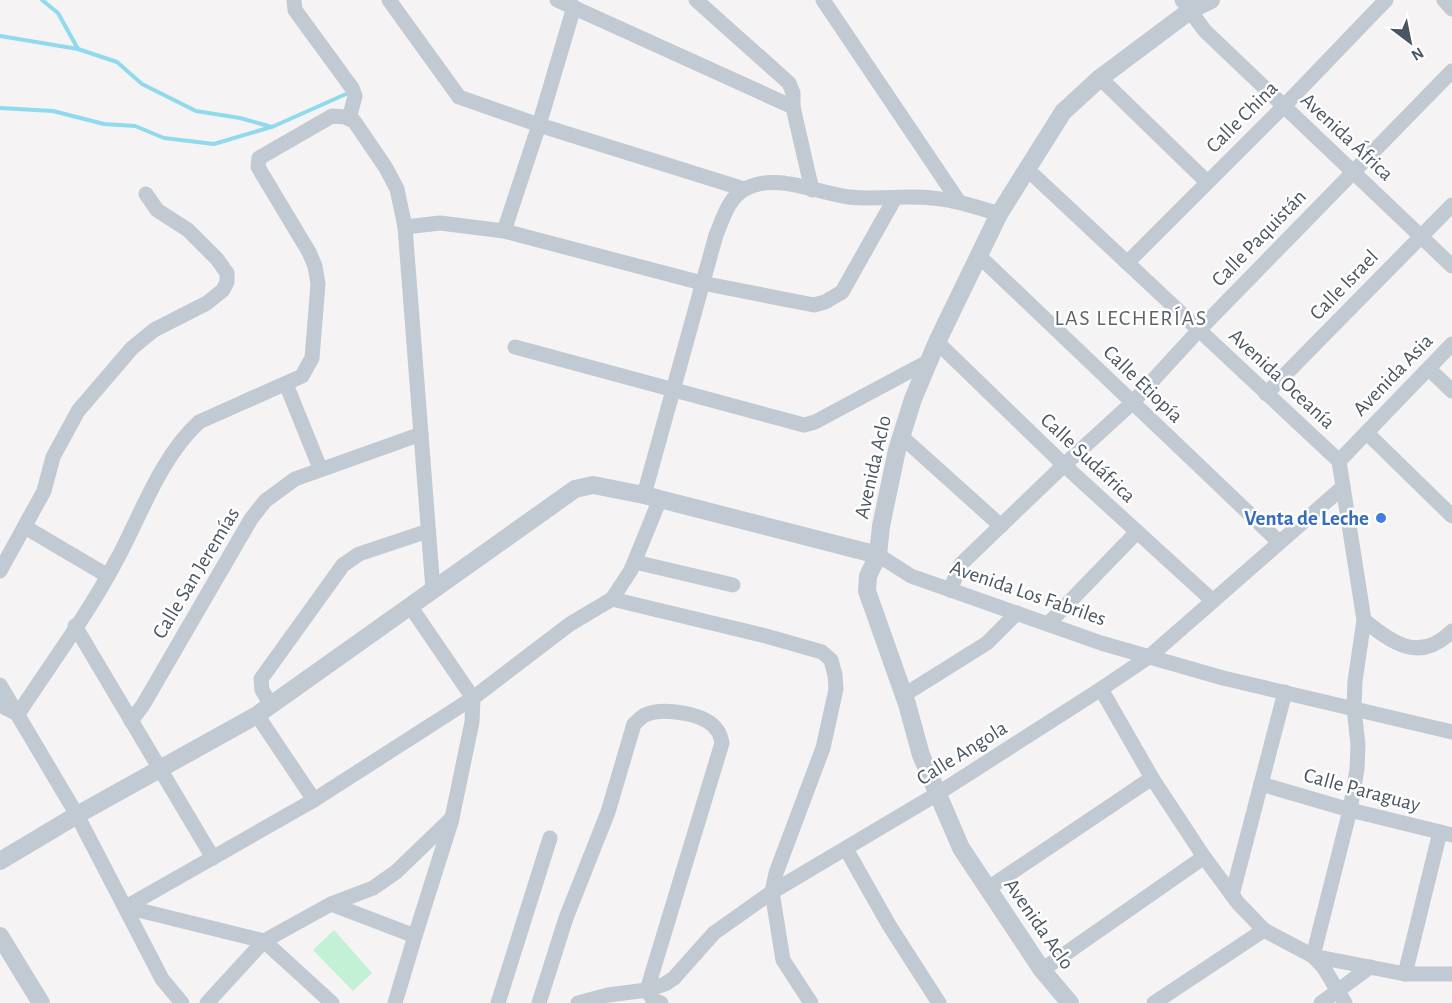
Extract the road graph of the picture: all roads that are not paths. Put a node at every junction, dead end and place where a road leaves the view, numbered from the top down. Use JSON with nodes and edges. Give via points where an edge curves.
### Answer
{"nodes":[{"id":1,"x":294,"y":0,"type":"edge"},
{"id":2,"x":389,"y":0,"type":"edge"},
{"id":3,"x":557,"y":0,"type":"edge"},
{"id":4,"x":696,"y":0,"type":"edge"},
{"id":5,"x":823,"y":0,"type":"edge"},
{"id":6,"x":1211,"y":0,"type":"edge"},
{"id":7,"x":1386,"y":0,"type":"edge"},
{"id":8,"x":1444,"y":0,"type":"edge"},
{"id":9,"x":1186,"y":5,"type":"edge"},
{"id":10,"x":574,"y":7,"type":"junction"},
{"id":11,"x":1452,"y":9,"type":"edge"},
{"id":12,"x":1452,"y":71,"type":"edge"},
{"id":13,"x":1100,"y":78,"type":"junction"},
{"id":14,"x":1284,"y":106,"type":"junction"},
{"id":15,"x":793,"y":107,"type":"junction"},
{"id":16,"x":349,"y":119,"type":"junction"},
{"id":17,"x":539,"y":125,"type":"junction"},
{"id":18,"x":1027,"y":169,"type":"junction"},
{"id":19,"x":1353,"y":171,"type":"junction"},
{"id":20,"x":722,"y":182,"type":"junction"},
{"id":21,"x":1207,"y":182,"type":"junction"},
{"id":22,"x":744,"y":189,"type":"junction"},
{"id":23,"x":812,"y":190,"type":"junction"},
{"id":24,"x":146,"y":194,"type":"dead end"},
{"id":25,"x":895,"y":198,"type":"junction"},
{"id":26,"x":959,"y":202,"type":"junction"},
{"id":27,"x":728,"y":205,"type":"junction"},
{"id":28,"x":1452,"y":205,"type":"edge"},
{"id":29,"x":999,"y":214,"type":"junction"},
{"id":30,"x":405,"y":227,"type":"junction"},
{"id":31,"x":504,"y":231,"type":"junction"},
{"id":32,"x":1421,"y":236,"type":"junction"},
{"id":33,"x":978,"y":255,"type":"junction"},
{"id":34,"x":1127,"y":263,"type":"junction"},
{"id":35,"x":1452,"y":266,"type":"edge"},
{"id":36,"x":702,"y":283,"type":"junction"},
{"id":37,"x":1199,"y":330,"type":"junction"},
{"id":38,"x":937,"y":342,"type":"junction"},
{"id":39,"x":1452,"y":344,"type":"edge"},
{"id":40,"x":515,"y":346,"type":"dead end"},
{"id":41,"x":929,"y":361,"type":"junction"},
{"id":42,"x":1429,"y":369,"type":"junction"},
{"id":43,"x":286,"y":384,"type":"junction"},
{"id":44,"x":673,"y":390,"type":"junction"},
{"id":45,"x":1452,"y":391,"type":"edge"},
{"id":46,"x":1266,"y":394,"type":"junction"},
{"id":47,"x":1132,"y":403,"type":"junction"},
{"id":48,"x":1366,"y":433,"type":"junction"},
{"id":49,"x":421,"y":434,"type":"junction"},
{"id":50,"x":901,"y":436,"type":"junction"},
{"id":51,"x":1339,"y":461,"type":"junction"},
{"id":52,"x":1064,"y":465,"type":"junction"},
{"id":53,"x":320,"y":468,"type":"junction"},
{"id":54,"x":1343,"y":488,"type":"junction"},
{"id":55,"x":652,"y":497,"type":"junction"},
{"id":56,"x":1452,"y":516,"type":"edge"},
{"id":57,"x":1001,"y":526,"type":"junction"},
{"id":58,"x":25,"y":528,"type":"junction"},
{"id":59,"x":428,"y":531,"type":"junction"},
{"id":60,"x":1137,"y":532,"type":"junction"},
{"id":61,"x":1279,"y":542,"type":"junction"},
{"id":62,"x":878,"y":555,"type":"junction"},
{"id":63,"x":635,"y":562,"type":"junction"},
{"id":64,"x":0,"y":571,"type":"edge"},
{"id":65,"x":108,"y":576,"type":"junction"},
{"id":66,"x":733,"y":585,"type":"dead end"},
{"id":67,"x":433,"y":590,"type":"junction"},
{"id":68,"x":950,"y":590,"type":"junction"},
{"id":69,"x":612,"y":599,"type":"junction"},
{"id":70,"x":1213,"y":601,"type":"junction"},
{"id":71,"x":410,"y":606,"type":"junction"},
{"id":72,"x":1017,"y":613,"type":"junction"},
{"id":73,"x":1364,"y":620,"type":"junction"},
{"id":74,"x":1048,"y":624,"type":"junction"},
{"id":75,"x":75,"y":626,"type":"junction"},
{"id":76,"x":1452,"y":631,"type":"edge"},
{"id":77,"x":1150,"y":656,"type":"junction"},
{"id":78,"x":0,"y":685,"type":"edge"},
{"id":79,"x":1101,"y":689,"type":"junction"},
{"id":80,"x":1285,"y":692,"type":"junction"},
{"id":81,"x":904,"y":695,"type":"junction"},
{"id":82,"x":473,"y":698,"type":"junction"},
{"id":83,"x":0,"y":705,"type":"edge"},
{"id":84,"x":1354,"y":708,"type":"junction"},
{"id":85,"x":264,"y":710,"type":"junction"},
{"id":86,"x":18,"y":714,"type":"junction"},
{"id":87,"x":131,"y":721,"type":"junction"},
{"id":88,"x":1452,"y":732,"type":"edge"},
{"id":89,"x":160,"y":768,"type":"junction"},
{"id":90,"x":1152,"y":778,"type":"junction"},
{"id":91,"x":1261,"y":784,"type":"junction"},
{"id":92,"x":937,"y":794,"type":"junction"},
{"id":93,"x":314,"y":800,"type":"junction"},
{"id":94,"x":1350,"y":810,"type":"junction"},
{"id":95,"x":77,"y":815,"type":"junction"},
{"id":96,"x":452,"y":818,"type":"junction"},
{"id":97,"x":1446,"y":833,"type":"edge"},
{"id":98,"x":550,"y":838,"type":"dead end"},
{"id":99,"x":846,"y":849,"type":"junction"},
{"id":100,"x":1204,"y":857,"type":"junction"},
{"id":101,"x":213,"y":858,"type":"junction"},
{"id":102,"x":0,"y":861,"type":"edge"},
{"id":103,"x":987,"y":890,"type":"junction"},
{"id":104,"x":772,"y":892,"type":"junction"},
{"id":105,"x":1232,"y":895,"type":"junction"},
{"id":106,"x":331,"y":904,"type":"junction"},
{"id":107,"x":126,"y":907,"type":"junction"},
{"id":108,"x":1264,"y":930,"type":"junction"},
{"id":109,"x":0,"y":936,"type":"edge"},
{"id":110,"x":416,"y":936,"type":"junction"},
{"id":111,"x":264,"y":941,"type":"junction"},
{"id":112,"x":1313,"y":956,"type":"junction"},
{"id":113,"x":1370,"y":967,"type":"junction"},
{"id":114,"x":1042,"y":970,"type":"junction"},
{"id":115,"x":1405,"y":974,"type":"junction"},
{"id":116,"x":1452,"y":974,"type":"edge"},
{"id":117,"x":1341,"y":998,"type":"edge"},
{"id":118,"x":653,"y":999,"type":"edge"},
{"id":119,"x":41,"y":1003,"type":"edge"},
{"id":120,"x":182,"y":1003,"type":"edge"},
{"id":121,"x":207,"y":1003,"type":"edge"},
{"id":122,"x":332,"y":1003,"type":"edge"},
{"id":123,"x":395,"y":1003,"type":"edge"},
{"id":124,"x":498,"y":1003,"type":"edge"},
{"id":125,"x":539,"y":1003,"type":"edge"},
{"id":126,"x":579,"y":1003,"type":"edge"},
{"id":127,"x":811,"y":1003,"type":"edge"},
{"id":128,"x":939,"y":1003,"type":"edge"},
{"id":129,"x":1070,"y":1003,"type":"edge"},
{"id":130,"x":1154,"y":1003,"type":"edge"},
{"id":131,"x":1321,"y":1003,"type":"edge"}],
"edges":[{"from":1,"to":16,"type":"street","via":[[295,10],[352,88],[355,96]]},
{"from":2,"to":17,"type":"street","via":[[459,97]]},
{"from":3,"to":10,"type":"street"},
{"from":4,"to":15,"type":"street","via":[[789,83]]},
{"from":5,"to":26,"type":"street"},
{"from":6,"to":9,"type":"street","name":"Avenida Aclo"},
{"from":7,"to":14,"type":"street","name":"Calle China"},
{"from":8,"to":11,"type":"street"},
{"from":9,"to":13,"type":"street","name":"Avenida Aclo"},
{"from":9,"to":14,"type":"street","name":"Avenida África","via":[[1205,31]]},
{"from":10,"to":15,"type":"street"},
{"from":10,"to":17,"type":"street"},
{"from":12,"to":19,"type":"street","name":"Calle Paquistán"},
{"from":13,"to":18,"type":"street","name":"Avenida Aclo","via":[[1063,112]]},
{"from":13,"to":21,"type":"street"},
{"from":14,"to":19,"type":"street","name":"Avenida África"},
{"from":14,"to":21,"type":"street","name":"Calle China"},
{"from":15,"to":23,"type":"street"},
{"from":16,"to":30,"type":"street","via":[[397,189]]},
{"from":16,"to":43,"type":"street","via":[[332,116],[259,158],[258,167],[309,252],[318,284],[312,358],[302,376]]},
{"from":17,"to":20,"type":"street"},
{"from":17,"to":31,"type":"street"},
{"from":18,"to":29,"type":"street","name":"Avenida Aclo"},
{"from":18,"to":34,"type":"street","name":"Avenida Oceanía"},
{"from":19,"to":32,"type":"street","name":"Avenida África"},
{"from":19,"to":37,"type":"street","name":"Calle Paquistán"},
{"from":20,"to":22,"type":"street"},
{"from":20,"to":27,"type":"street"},
{"from":21,"to":34,"type":"street","name":"Calle China"},
{"from":22,"to":23,"type":"street","via":[[788,184]]},
{"from":22,"to":27,"type":"street"},
{"from":23,"to":25,"type":"street","via":[[848,197]]},
{"from":24,"to":58,"type":"street","via":[[157,210],[188,231],[217,259],[227,273],[227,282],[207,303],[154,330],[106,377],[69,424],[52,457],[44,491]]},
{"from":25,"to":26,"type":"street","via":[[930,197]]},
{"from":25,"to":36,"type":"street","via":[[842,292],[825,302],[814,305]]},
{"from":26,"to":29,"type":"street"},
{"from":27,"to":36,"type":"street"},
{"from":28,"to":32,"type":"street","name":"Calle Israel"},
{"from":29,"to":33,"type":"street","name":"Avenida Aclo"},
{"from":30,"to":31,"type":"street","via":[[440,223]]},
{"from":30,"to":49,"type":"street"},
{"from":31,"to":36,"type":"street"},
{"from":32,"to":35,"type":"street","name":"Avenida África"},
{"from":32,"to":46,"type":"street","name":"Calle Israel"},
{"from":33,"to":38,"type":"street","name":"Avenida Aclo"},
{"from":33,"to":47,"type":"street","name":"Calle Etiopía"},
{"from":34,"to":37,"type":"street","name":"Avenida Oceanía"},
{"from":36,"to":44,"type":"street"},
{"from":37,"to":46,"type":"street","name":"Avenida Oceanía"},
{"from":37,"to":47,"type":"street","name":"Calle Paquistán"},
{"from":38,"to":41,"type":"street","name":"Avenida Aclo"},
{"from":38,"to":52,"type":"street","name":"Calle Sudáfrica"},
{"from":39,"to":42,"type":"street","name":"Avenida Asia"},
{"from":40,"to":44,"type":"street"},
{"from":41,"to":44,"type":"street","via":[[804,425]]},
{"from":41,"to":50,"type":"street","name":"Avenida Aclo"},
{"from":42,"to":45,"type":"street"},
{"from":42,"to":48,"type":"street","name":"Avenida Asia"},
{"from":43,"to":53,"type":"street"},
{"from":43,"to":65,"type":"street","via":[[199,422],[187,432],[167,460]]},
{"from":44,"to":55,"type":"street"},
{"from":46,"to":51,"type":"street","name":"Avenida Oceanía"},
{"from":47,"to":52,"type":"street","name":"Calle Paquistán"},
{"from":47,"to":61,"type":"street","name":"Calle Etiopía"},
{"from":48,"to":51,"type":"street","name":"Avenida Asia"},
{"from":48,"to":56,"type":"street"},
{"from":49,"to":53,"type":"street","name":"Calle San Jeremías"},
{"from":49,"to":59,"type":"street"},
{"from":50,"to":57,"type":"street"},
{"from":50,"to":62,"type":"street","name":"Avenida Aclo"},
{"from":51,"to":54,"type":"street","name":"Avenida Oceanía"},
{"from":52,"to":57,"type":"street","name":"Calle Paquistán"},
{"from":52,"to":60,"type":"street","name":"Calle Sudáfrica"},
{"from":53,"to":87,"type":"street","name":"Calle San Jeremías","via":[[295,479],[265,501],[251,519]]},
{"from":54,"to":61,"type":"street","name":"Calle Angola"},
{"from":54,"to":73,"type":"street","name":"Avenida Oceanía"},
{"from":55,"to":62,"type":"street","name":"Avenida Los Fabriles"},
{"from":55,"to":63,"type":"street"},
{"from":55,"to":67,"type":"street","name":"Avenida Los Fabriles","via":[[593,484],[575,489]]},
{"from":57,"to":68,"type":"street","name":"Calle Paquistán","via":[[961,564]]},
{"from":58,"to":64,"type":"street"},
{"from":58,"to":65,"type":"street"},
{"from":59,"to":67,"type":"street"},
{"from":59,"to":85,"type":"street","via":[[359,554],[343,565],[261,679]]},
{"from":60,"to":70,"type":"street","name":"Calle Sudáfrica"},
{"from":60,"to":74,"type":"street"},
{"from":61,"to":70,"type":"street","name":"Calle Angola"},
{"from":62,"to":68,"type":"street","name":"Avenida Los Fabriles","via":[[911,576]]},
{"from":62,"to":81,"type":"street","name":"Avenida Aclo","via":[[868,576],[867,591]]},
{"from":63,"to":66,"type":"street"},
{"from":63,"to":69,"type":"street"},
{"from":65,"to":75,"type":"street"},
{"from":67,"to":71,"type":"street"},
{"from":68,"to":72,"type":"street","name":"Avenida Los Fabriles"},
{"from":69,"to":82,"type":"street","via":[[570,624]]},
{"from":69,"to":104,"type":"street","via":[[777,639],[822,652],[831,660],[836,689],[822,748]]},
{"from":70,"to":77,"type":"street","name":"Calle Angola"},
{"from":71,"to":82,"type":"street"},
{"from":71,"to":85,"type":"street"},
{"from":72,"to":74,"type":"street","name":"Avenida Los Fabriles"},
{"from":72,"to":81,"type":"street","via":[[987,643]]},
{"from":73,"to":76,"type":"street","via":[[1384,637],[1411,650],[1430,646]]},
{"from":73,"to":84,"type":"street","name":"Avenida Oceanía","via":[[1354,681]]},
{"from":74,"to":77,"type":"street","name":"Avenida Los Fabriles"},
{"from":75,"to":86,"type":"street"},
{"from":75,"to":87,"type":"street"},
{"from":77,"to":79,"type":"street","name":"Calle Angola"},
{"from":77,"to":80,"type":"street","name":"Avenida Los Fabriles"},
{"from":78,"to":86,"type":"street"},
{"from":79,"to":90,"type":"street"},
{"from":79,"to":92,"type":"street","name":"Calle Angola"},
{"from":80,"to":84,"type":"street","name":"Avenida Los Fabriles"},
{"from":80,"to":91,"type":"street"},
{"from":81,"to":92,"type":"street","name":"Avenida Aclo"},
{"from":82,"to":93,"type":"street"},
{"from":82,"to":96,"type":"street","via":[[472,722]]},
{"from":83,"to":86,"type":"street"},
{"from":84,"to":88,"type":"street","name":"Avenida Los Fabriles"},
{"from":84,"to":94,"type":"street","name":"Avenida Oceanía","via":[[1358,745]]},
{"from":85,"to":89,"type":"street"},
{"from":85,"to":93,"type":"street"},
{"from":86,"to":95,"type":"street"},
{"from":87,"to":89,"type":"street"},
{"from":89,"to":95,"type":"street"},
{"from":89,"to":101,"type":"street"},
{"from":90,"to":100,"type":"street"},
{"from":90,"to":103,"type":"street"},
{"from":91,"to":94,"type":"street","name":"Calle Paraguay"},
{"from":91,"to":105,"type":"street"},
{"from":92,"to":99,"type":"street","name":"Calle Angola"},
{"from":92,"to":103,"type":"street","name":"Avenida Aclo","via":[[961,848]]},
{"from":93,"to":101,"type":"street"},
{"from":94,"to":97,"type":"street","name":"Calle Paraguay"},
{"from":94,"to":112,"type":"street","name":"Avenida Oceanía"},
{"from":95,"to":102,"type":"street"},
{"from":95,"to":107,"type":"street"},
{"from":96,"to":106,"type":"street","via":[[396,872],[373,888]]},
{"from":96,"to":110,"type":"street"},
{"from":97,"to":115,"type":"street"},
{"from":98,"to":124,"type":"street"},
{"from":99,"to":104,"type":"street","name":"Calle Angola"},
{"from":99,"to":128,"type":"street"},
{"from":100,"to":105,"type":"street"},
{"from":100,"to":114,"type":"street"},
{"from":101,"to":107,"type":"street"},
{"from":103,"to":114,"type":"street","name":"Avenida Aclo"},
{"from":104,"to":118,"type":"street","name":"Calle Angola","via":[[714,933]]},
{"from":104,"to":127,"type":"street","via":[[783,960]]},
{"from":105,"to":108,"type":"street"},
{"from":106,"to":110,"type":"street"},
{"from":106,"to":111,"type":"street"},
{"from":107,"to":111,"type":"street"},
{"from":107,"to":120,"type":"street","via":[[162,979]]},
{"from":108,"to":112,"type":"street"},
{"from":108,"to":130,"type":"street"},
{"from":109,"to":119,"type":"street"},
{"from":110,"to":123,"type":"street"},
{"from":111,"to":121,"type":"street"},
{"from":111,"to":122,"type":"street"},
{"from":112,"to":113,"type":"street"},
{"from":112,"to":117,"type":"street"},
{"from":113,"to":115,"type":"street"},
{"from":113,"to":117,"type":"street"},
{"from":114,"to":129,"type":"street","name":"Avenida Aclo"},
{"from":115,"to":116,"type":"street"},
{"from":117,"to":131,"type":"street"},
{"from":118,"to":125,"type":"street","via":[[664,939],[722,743],[718,730],[708,722],[664,711],[644,716],[634,724],[608,812],[566,918]]},
{"from":118,"to":126,"type":"street","name":"Calle Angola","via":[[608,995]]}]}
